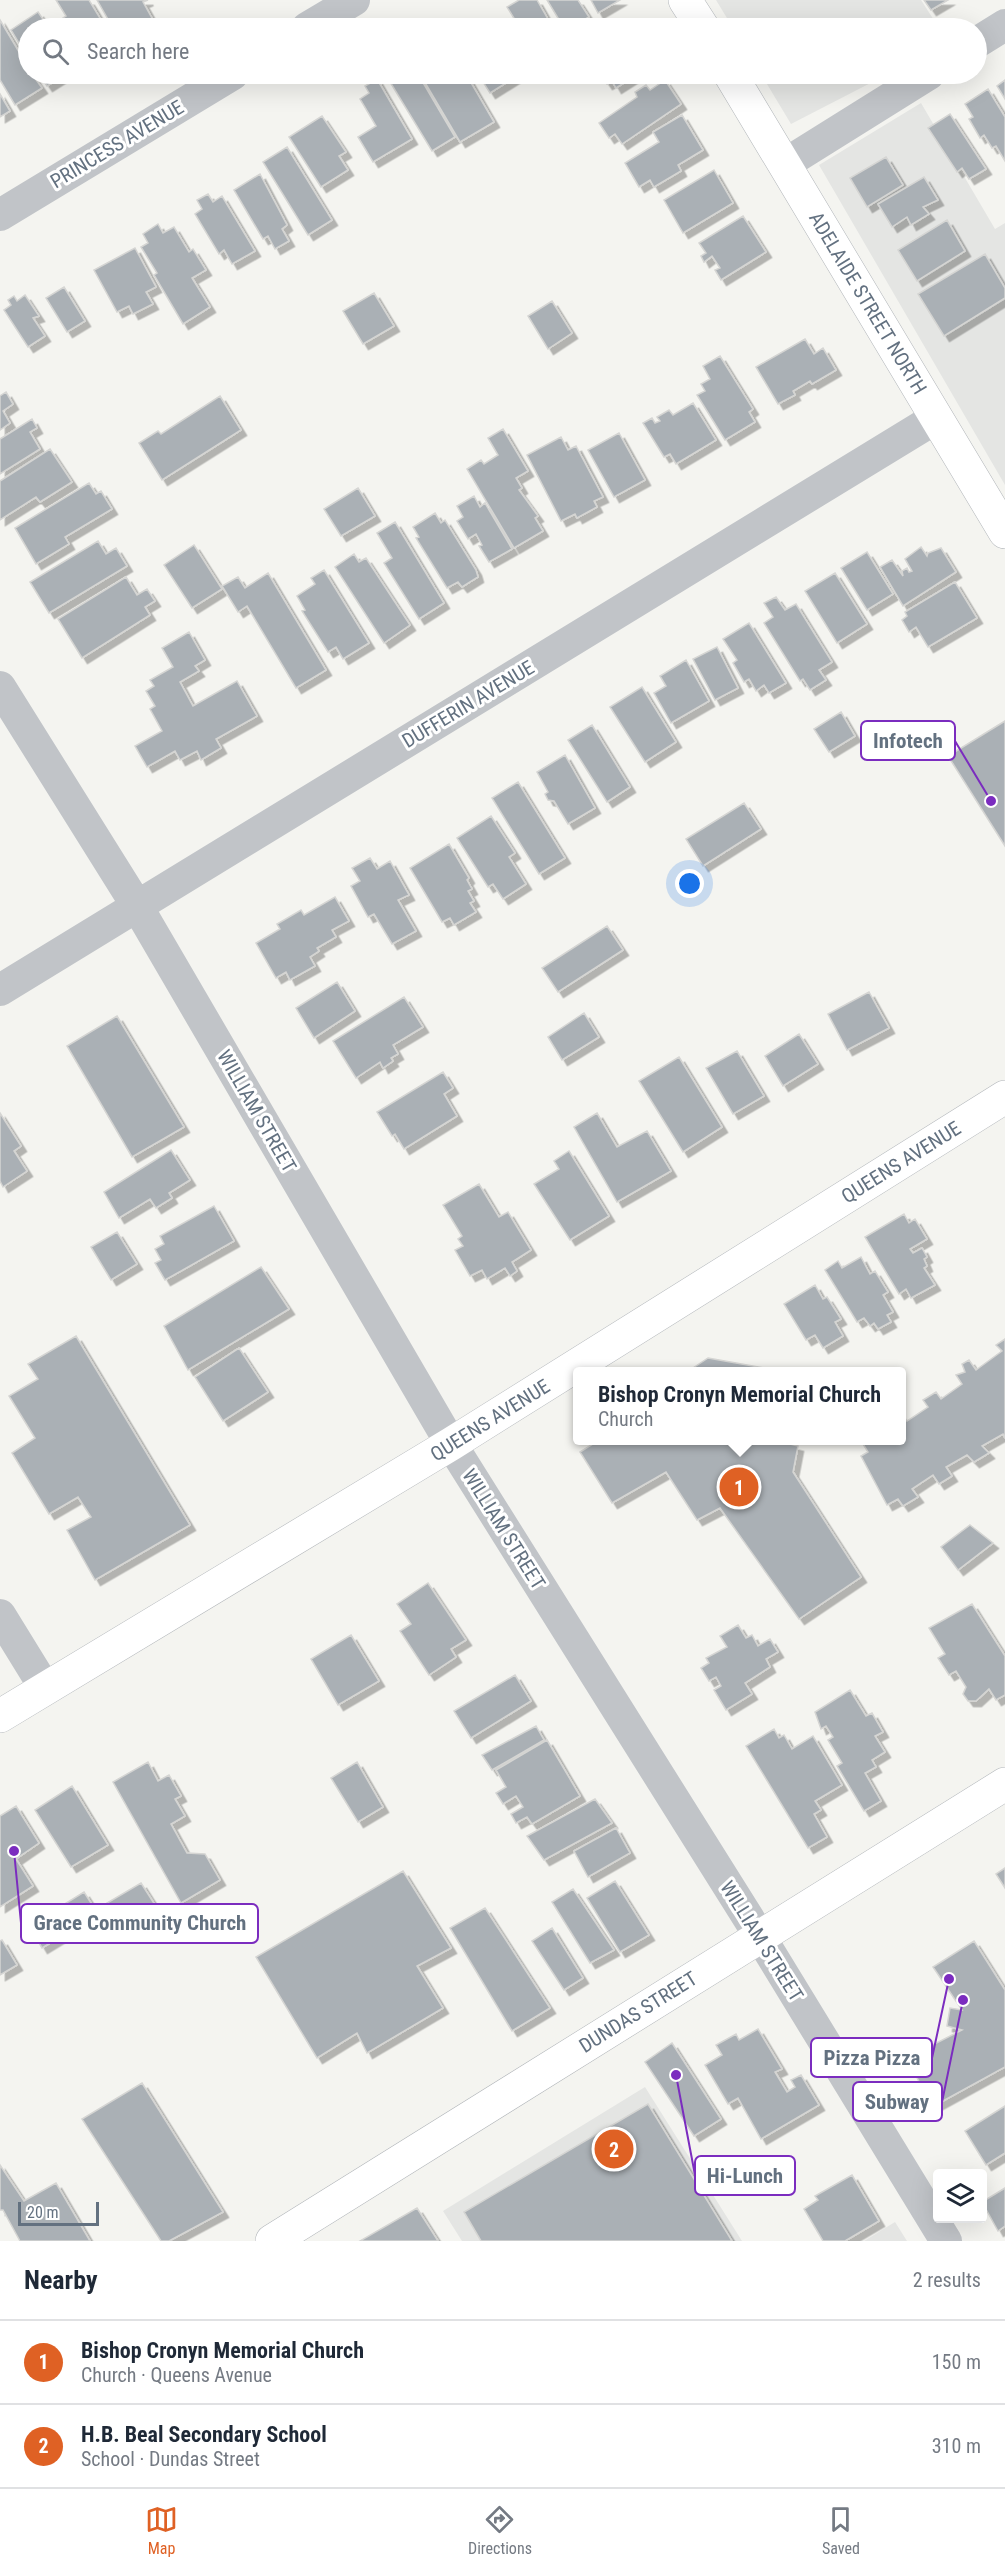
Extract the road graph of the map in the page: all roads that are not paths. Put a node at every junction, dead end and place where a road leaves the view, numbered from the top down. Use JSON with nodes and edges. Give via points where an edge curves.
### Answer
{"nodes":[{"id":1,"x":354,"y":0,"type":"edge"},
{"id":2,"x":685,"y":0,"type":"edge"},
{"id":3,"x":324,"y":18,"type":"edge"},
{"id":4,"x":697,"y":18,"type":"edge"},
{"id":5,"x":1005,"y":25,"type":"edge"},
{"id":6,"x":987,"y":36,"type":"edge"},
{"id":7,"x":216,"y":84,"type":"edge"},
{"id":8,"x":736,"y":84,"type":"edge"},
{"id":9,"x":913,"y":84,"type":"edge"},
{"id":10,"x":785,"y":165,"type":"junction"},
{"id":11,"x":0,"y":214,"type":"edge"},
{"id":12,"x":936,"y":418,"type":"junction"},
{"id":13,"x":1005,"y":532,"type":"edge"},
{"id":14,"x":0,"y":687,"type":"edge"},
{"id":15,"x":138,"y":906,"type":"junction"},
{"id":16,"x":0,"y":990,"type":"edge"},
{"id":17,"x":1005,"y":1097,"type":"edge"},
{"id":18,"x":575,"y":1367,"type":"edge"},
{"id":19,"x":573,"y":1368,"type":"edge"},
{"id":20,"x":452,"y":1444,"type":"junction"},
{"id":21,"x":0,"y":1615,"type":"edge"},
{"id":22,"x":45,"y":1688,"type":"junction"},
{"id":23,"x":0,"y":1716,"type":"edge"},
{"id":24,"x":1005,"y":1784,"type":"edge"},
{"id":25,"x":759,"y":1935,"type":"junction"},
{"id":26,"x":272,"y":2241,"type":"edge"},
{"id":27,"x":946,"y":2241,"type":"edge"}],
"edges":[{"from":1,"to":3,"type":"street"},
{"from":2,"to":4,"type":"main road"},
{"from":5,"to":6,"type":"street"},
{"from":7,"to":11,"type":"street","name":"PRINCESS AVENUE"},
{"from":8,"to":10,"type":"main road","name":"ADELAIDE STREET NORTH"},
{"from":9,"to":10,"type":"street"},
{"from":10,"to":12,"type":"main road","name":"ADELAIDE STREET NORTH"},
{"from":12,"to":13,"type":"main road","name":"ADELAIDE STREET NORTH"},
{"from":12,"to":15,"type":"street","name":"DUFFERIN AVENUE"},
{"from":14,"to":15,"type":"street","name":"WILLIAM STREET"},
{"from":15,"to":16,"type":"street","name":"DUFFERIN AVENUE"},
{"from":15,"to":20,"type":"street","name":"WILLIAM STREET"},
{"from":17,"to":18,"type":"main road","name":"QUEENS AVENUE"},
{"from":19,"to":20,"type":"main road","name":"QUEENS AVENUE"},
{"from":20,"to":22,"type":"main road","name":"QUEENS AVENUE"},
{"from":20,"to":25,"type":"street","name":"WILLIAM STREET"},
{"from":21,"to":22,"type":"street"},
{"from":22,"to":23,"type":"main road","name":"QUEENS AVENUE"},
{"from":24,"to":25,"type":"main road","name":"DUNDAS STREET"},
{"from":25,"to":26,"type":"main road","name":"DUNDAS STREET"},
{"from":25,"to":27,"type":"street","name":"WILLIAM STREET"}]}
